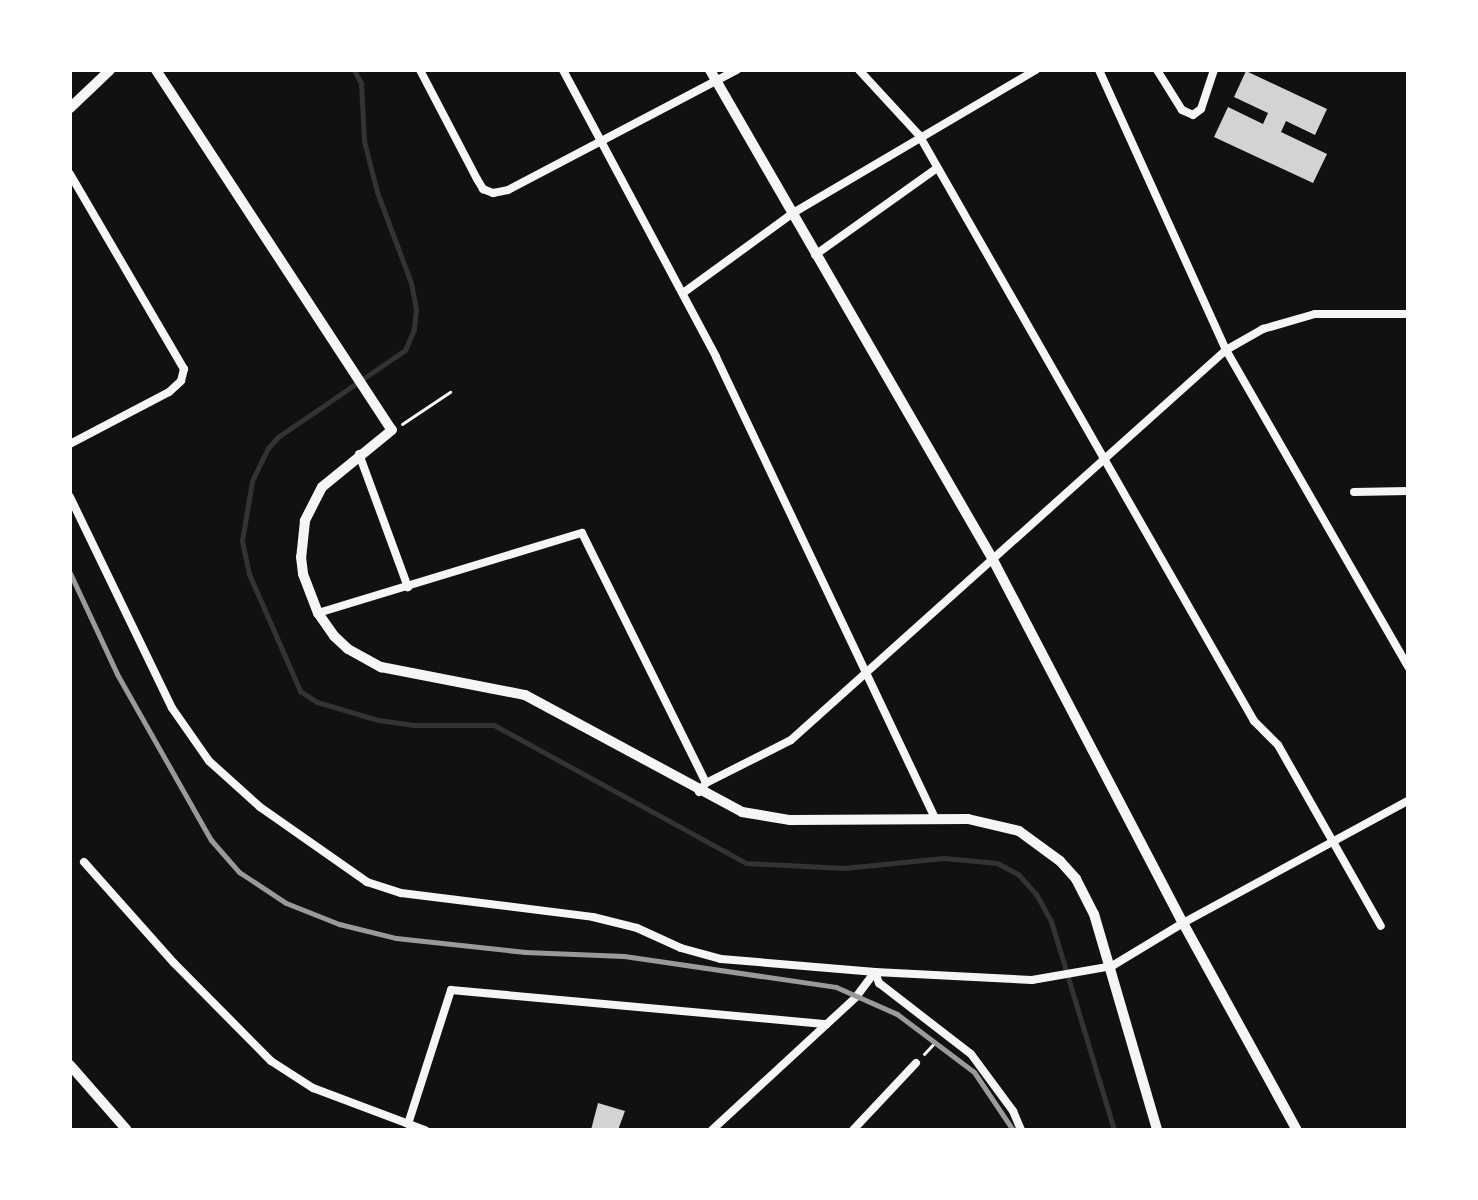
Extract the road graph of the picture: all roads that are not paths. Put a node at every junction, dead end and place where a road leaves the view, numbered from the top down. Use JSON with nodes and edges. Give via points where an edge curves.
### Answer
{"nodes":[{"id":1,"x":110,"y":70,"type":"edge"},
{"id":2,"x":156,"y":70,"type":"edge"},
{"id":3,"x":563,"y":70,"type":"edge"},
{"id":4,"x":710,"y":70,"type":"edge"},
{"id":5,"x":737,"y":70,"type":"edge"},
{"id":6,"x":859,"y":70,"type":"edge"},
{"id":7,"x":1036,"y":70,"type":"edge"},
{"id":8,"x":1099,"y":70,"type":"edge"},
{"id":9,"x":1157,"y":70,"type":"edge"},
{"id":10,"x":1214,"y":70,"type":"edge"},
{"id":11,"x":422,"y":71,"type":"edge"},
{"id":12,"x":716,"y":82,"type":"junction"},
{"id":13,"x":70,"y":108,"type":"edge"},
{"id":14,"x":919,"y":135,"type":"junction"},
{"id":15,"x":600,"y":142,"type":"junction"},
{"id":16,"x":937,"y":168,"type":"junction"},
{"id":17,"x":70,"y":174,"type":"edge"},
{"id":18,"x":793,"y":213,"type":"junction"},
{"id":19,"x":815,"y":255,"type":"junction"},
{"id":20,"x":683,"y":293,"type":"junction"},
{"id":21,"x":1408,"y":314,"type":"edge"},
{"id":22,"x":1226,"y":350,"type":"junction"},
{"id":23,"x":70,"y":444,"type":"edge"},
{"id":24,"x":359,"y":454,"type":"junction"},
{"id":25,"x":1105,"y":456,"type":"junction"},
{"id":26,"x":1408,"y":491,"type":"edge"},
{"id":27,"x":1354,"y":492,"type":"dead end"},
{"id":28,"x":70,"y":497,"type":"edge"},
{"id":29,"x":992,"y":558,"type":"junction"},
{"id":30,"x":408,"y":587,"type":"junction"},
{"id":31,"x":318,"y":613,"type":"junction"},
{"id":32,"x":1408,"y":667,"type":"edge"},
{"id":33,"x":865,"y":674,"type":"junction"},
{"id":34,"x":703,"y":788,"type":"junction"},
{"id":35,"x":1408,"y":801,"type":"edge"},
{"id":36,"x":935,"y":818,"type":"junction"},
{"id":37,"x":1335,"y":841,"type":"junction"},
{"id":38,"x":84,"y":862,"type":"dead end"},
{"id":39,"x":1183,"y":923,"type":"junction"},
{"id":40,"x":1381,"y":926,"type":"dead end"},
{"id":41,"x":1106,"y":968,"type":"junction"},
{"id":42,"x":875,"y":972,"type":"junction"},
{"id":43,"x":826,"y":1024,"type":"junction"},
{"id":44,"x":916,"y":1063,"type":"road end"},
{"id":45,"x":70,"y":1065,"type":"edge"},
{"id":46,"x":408,"y":1124,"type":"junction"},
{"id":47,"x":124,"y":1129,"type":"edge"},
{"id":48,"x":425,"y":1130,"type":"edge"},
{"id":49,"x":712,"y":1130,"type":"edge"},
{"id":50,"x":853,"y":1130,"type":"edge"},
{"id":51,"x":1021,"y":1130,"type":"edge"},
{"id":52,"x":1157,"y":1130,"type":"edge"},
{"id":53,"x":1297,"y":1130,"type":"edge"}],
"edges":[{"from":1,"to":13,"type":"street"},
{"from":2,"to":24,"type":"street","via":[[392,430]]},
{"from":3,"to":15,"type":"street"},
{"from":4,"to":12,"type":"street"},
{"from":5,"to":12,"type":"street"},
{"from":6,"to":14,"type":"street"},
{"from":7,"to":14,"type":"street"},
{"from":8,"to":22,"type":"street"},
{"from":9,"to":10,"type":"street","via":[[1182,110],[1191,115],[1199,112]]},
{"from":11,"to":15,"type":"street","via":[[483,189],[493,193]]},
{"from":12,"to":15,"type":"street"},
{"from":12,"to":18,"type":"street"},
{"from":14,"to":16,"type":"street"},
{"from":14,"to":18,"type":"street"},
{"from":15,"to":20,"type":"street"},
{"from":16,"to":19,"type":"street"},
{"from":16,"to":25,"type":"street"},
{"from":17,"to":23,"type":"street","via":[[182,363],[181,381],[169,392]]},
{"from":18,"to":19,"type":"street"},
{"from":18,"to":20,"type":"street"},
{"from":19,"to":29,"type":"street"},
{"from":20,"to":33,"type":"street"},
{"from":21,"to":22,"type":"street","via":[[1315,314],[1263,329]]},
{"from":22,"to":25,"type":"street"},
{"from":22,"to":32,"type":"street"},
{"from":24,"to":30,"type":"street"},
{"from":24,"to":31,"type":"street","via":[[322,487],[305,521],[302,565]]},
{"from":25,"to":29,"type":"street"},
{"from":25,"to":37,"type":"street","via":[[1254,721],[1278,745]]},
{"from":26,"to":27,"type":"street"},
{"from":28,"to":42,"type":"street","via":[[172,708],[209,761],[260,807],[367,882],[417,896],[593,917],[721,959]]},
{"from":29,"to":33,"type":"street"},
{"from":29,"to":39,"type":"street"},
{"from":30,"to":31,"type":"street"},
{"from":30,"to":34,"type":"street","via":[[582,533]]},
{"from":31,"to":34,"type":"street","via":[[334,636],[363,659],[525,695]]},
{"from":33,"to":34,"type":"street","via":[[783,746]]},
{"from":33,"to":36,"type":"street"},
{"from":34,"to":36,"type":"street","via":[[742,812],[766,818]]},
{"from":35,"to":37,"type":"street"},
{"from":36,"to":41,"type":"street","via":[[991,822],[1040,844],[1080,886]]},
{"from":37,"to":39,"type":"street"},
{"from":37,"to":40,"type":"street"},
{"from":38,"to":46,"type":"street","via":[[271,1061],[313,1088]]},
{"from":39,"to":41,"type":"street"},
{"from":39,"to":53,"type":"street"},
{"from":41,"to":42,"type":"street","via":[[1032,980]]},
{"from":41,"to":52,"type":"street"},
{"from":42,"to":43,"type":"street"},
{"from":42,"to":51,"type":"street","via":[[879,983],[984,1069]]},
{"from":43,"to":46,"type":"street","via":[[451,990]]},
{"from":43,"to":49,"type":"street"},
{"from":44,"to":50,"type":"street"},
{"from":45,"to":47,"type":"street"},
{"from":46,"to":48,"type":"street"}]}
